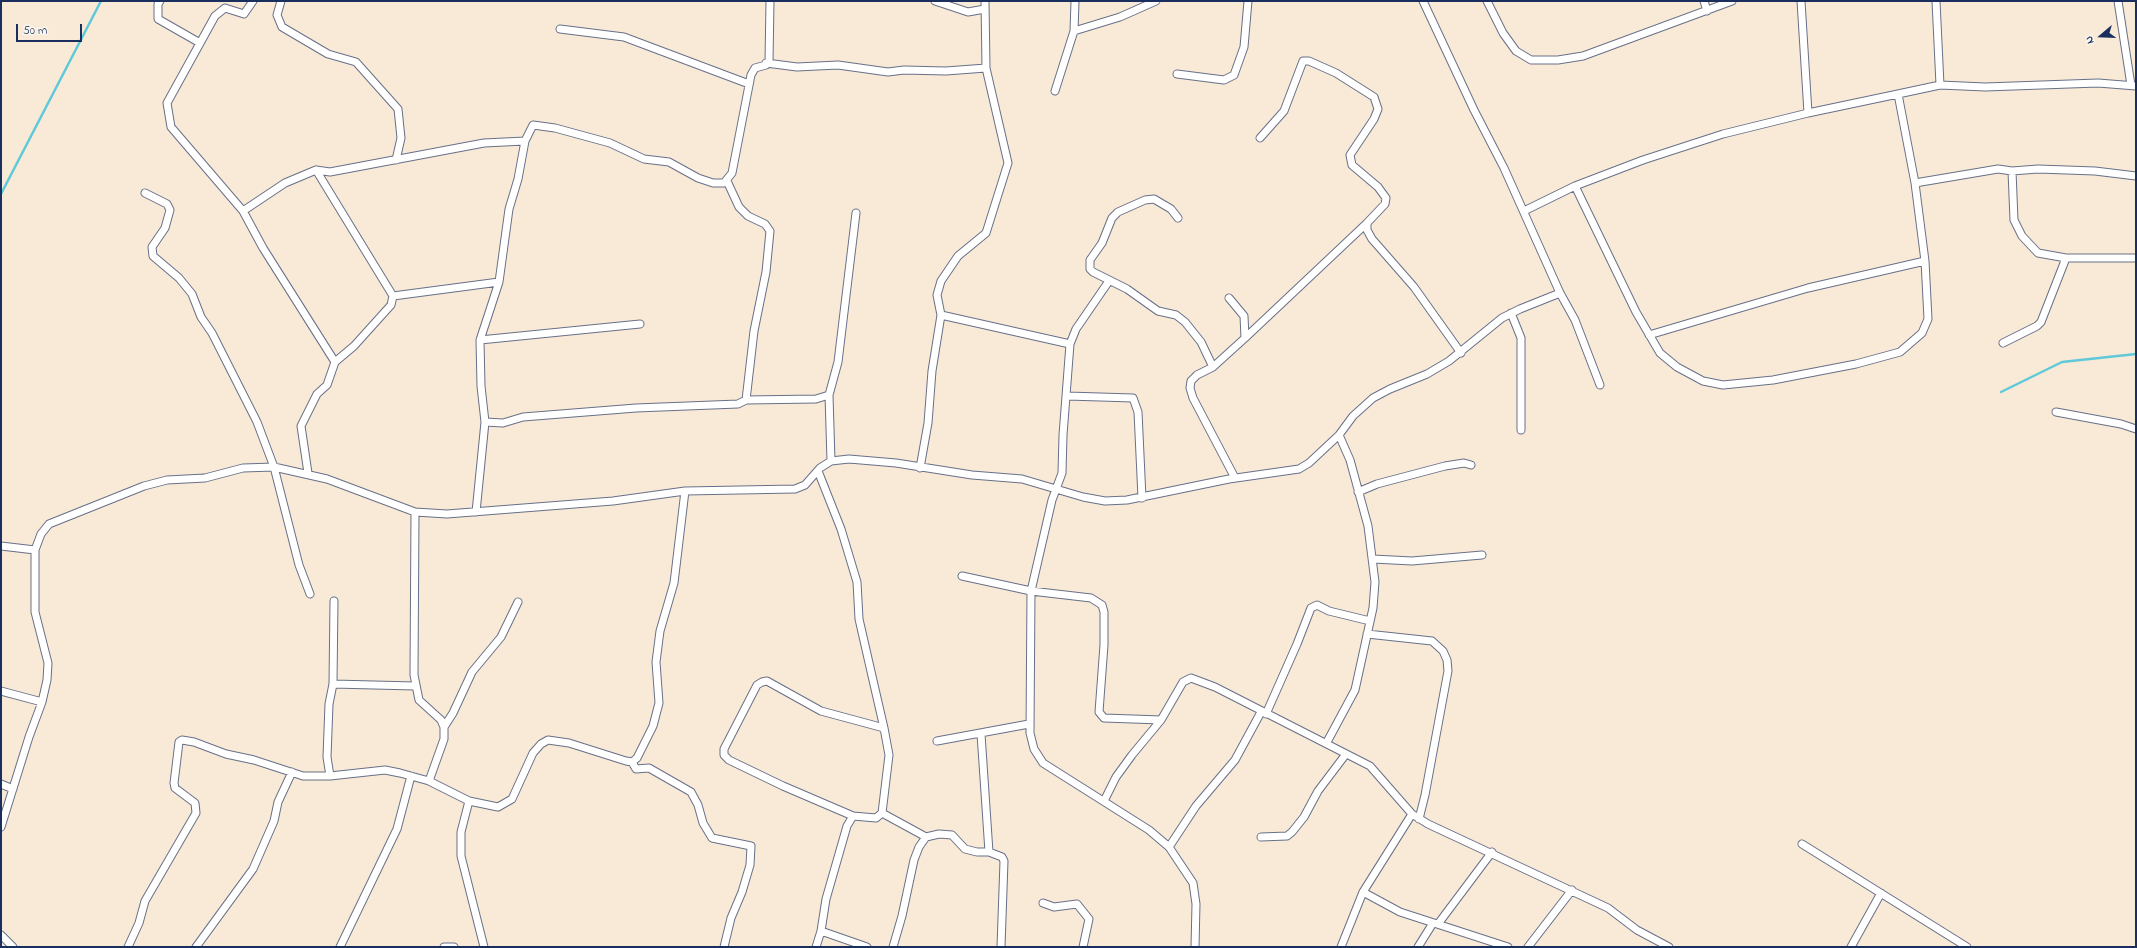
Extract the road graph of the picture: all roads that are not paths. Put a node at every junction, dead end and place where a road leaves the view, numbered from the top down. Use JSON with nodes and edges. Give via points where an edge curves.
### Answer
{"nodes":[{"id":1,"x":160,"y":1,"type":"edge"},
{"id":2,"x":253,"y":1,"type":"edge"},
{"id":3,"x":281,"y":1,"type":"edge"},
{"id":4,"x":770,"y":1,"type":"edge"},
{"id":5,"x":935,"y":1,"type":"edge"},
{"id":6,"x":985,"y":1,"type":"edge"},
{"id":7,"x":1075,"y":1,"type":"edge"},
{"id":8,"x":1156,"y":1,"type":"edge"},
{"id":9,"x":1248,"y":1,"type":"edge"},
{"id":10,"x":1423,"y":1,"type":"edge"},
{"id":11,"x":1487,"y":1,"type":"edge"},
{"id":12,"x":1704,"y":1,"type":"edge"},
{"id":13,"x":1732,"y":1,"type":"edge"},
{"id":14,"x":1802,"y":1,"type":"edge"},
{"id":15,"x":1936,"y":1,"type":"edge"},
{"id":16,"x":2118,"y":1,"type":"edge"},
{"id":17,"x":985,"y":9,"type":"junction"},
{"id":18,"x":1707,"y":11,"type":"junction"},
{"id":19,"x":560,"y":29,"type":"dead end"},
{"id":20,"x":1074,"y":31,"type":"junction"},
{"id":21,"x":200,"y":43,"type":"junction"},
{"id":22,"x":766,"y":64,"type":"junction"},
{"id":23,"x":986,"y":68,"type":"junction"},
{"id":24,"x":1177,"y":74,"type":"dead end"},
{"id":25,"x":749,"y":84,"type":"junction"},
{"id":26,"x":1940,"y":86,"type":"junction"},
{"id":27,"x":2133,"y":86,"type":"edge"},
{"id":28,"x":1055,"y":91,"type":"dead end"},
{"id":29,"x":1898,"y":94,"type":"junction"},
{"id":30,"x":1808,"y":113,"type":"junction"},
{"id":31,"x":1260,"y":138,"type":"dead end"},
{"id":32,"x":525,"y":141,"type":"junction"},
{"id":33,"x":396,"y":160,"type":"junction"},
{"id":34,"x":316,"y":170,"type":"junction"},
{"id":35,"x":2012,"y":171,"type":"junction"},
{"id":36,"x":2136,"y":176,"type":"edge"},
{"id":37,"x":727,"y":181,"type":"junction"},
{"id":38,"x":1915,"y":182,"type":"junction"},
{"id":39,"x":1575,"y":186,"type":"junction"},
{"id":40,"x":145,"y":194,"type":"dead end"},
{"id":41,"x":243,"y":211,"type":"junction"},
{"id":42,"x":1524,"y":211,"type":"junction"},
{"id":43,"x":856,"y":213,"type":"dead end"},
{"id":44,"x":1178,"y":218,"type":"dead end"},
{"id":45,"x":1367,"y":223,"type":"junction"},
{"id":46,"x":2066,"y":258,"type":"junction"},
{"id":47,"x":2136,"y":258,"type":"edge"},
{"id":48,"x":1925,"y":261,"type":"junction"},
{"id":49,"x":1109,"y":281,"type":"junction"},
{"id":50,"x":499,"y":282,"type":"junction"},
{"id":51,"x":1560,"y":293,"type":"junction"},
{"id":52,"x":393,"y":296,"type":"junction"},
{"id":53,"x":1229,"y":298,"type":"dead end"},
{"id":54,"x":1511,"y":314,"type":"junction"},
{"id":55,"x":941,"y":315,"type":"junction"},
{"id":56,"x":640,"y":324,"type":"dead end"},
{"id":57,"x":1649,"y":335,"type":"junction"},
{"id":58,"x":1246,"y":338,"type":"junction"},
{"id":59,"x":480,"y":340,"type":"junction"},
{"id":60,"x":2003,"y":343,"type":"dead end"},
{"id":61,"x":1070,"y":344,"type":"junction"},
{"id":62,"x":1461,"y":353,"type":"junction"},
{"id":63,"x":336,"y":362,"type":"junction"},
{"id":64,"x":1213,"y":367,"type":"junction"},
{"id":65,"x":1600,"y":385,"type":"dead end"},
{"id":66,"x":829,"y":395,"type":"junction"},
{"id":67,"x":1067,"y":396,"type":"junction"},
{"id":68,"x":746,"y":400,"type":"junction"},
{"id":69,"x":2056,"y":412,"type":"dead end"},
{"id":70,"x":485,"y":422,"type":"junction"},
{"id":71,"x":1521,"y":430,"type":"dead end"},
{"id":72,"x":2136,"y":430,"type":"edge"},
{"id":73,"x":1339,"y":435,"type":"junction"},
{"id":74,"x":831,"y":461,"type":"junction"},
{"id":75,"x":1471,"y":466,"type":"dead end"},
{"id":76,"x":274,"y":467,"type":"junction"},
{"id":77,"x":920,"y":468,"type":"junction"},
{"id":78,"x":818,"y":472,"type":"junction"},
{"id":79,"x":308,"y":474,"type":"junction"},
{"id":80,"x":1235,"y":478,"type":"junction"},
{"id":81,"x":1057,"y":489,"type":"junction"},
{"id":82,"x":685,"y":491,"type":"junction"},
{"id":83,"x":1358,"y":492,"type":"junction"},
{"id":84,"x":1142,"y":498,"type":"junction"},
{"id":85,"x":415,"y":512,"type":"junction"},
{"id":86,"x":476,"y":512,"type":"junction"},
{"id":87,"x":1,"y":546,"type":"edge"},
{"id":88,"x":36,"y":550,"type":"junction"},
{"id":89,"x":1482,"y":555,"type":"dead end"},
{"id":90,"x":1373,"y":559,"type":"junction"},
{"id":91,"x":962,"y":576,"type":"dead end"},
{"id":92,"x":1031,"y":591,"type":"junction"},
{"id":93,"x":310,"y":594,"type":"dead end"},
{"id":94,"x":334,"y":601,"type":"dead end"},
{"id":95,"x":518,"y":602,"type":"dead end"},
{"id":96,"x":1370,"y":621,"type":"junction"},
{"id":97,"x":1367,"y":634,"type":"junction"},
{"id":98,"x":333,"y":684,"type":"junction"},
{"id":99,"x":415,"y":686,"type":"junction"},
{"id":100,"x":1,"y":691,"type":"edge"},
{"id":101,"x":42,"y":702,"type":"junction"},
{"id":102,"x":1264,"y":713,"type":"junction"},
{"id":103,"x":1161,"y":720,"type":"junction"},
{"id":104,"x":1029,"y":724,"type":"junction"},
{"id":105,"x":444,"y":727,"type":"junction"},
{"id":106,"x":884,"y":728,"type":"junction"},
{"id":107,"x":981,"y":734,"type":"junction"},
{"id":108,"x":937,"y":741,"type":"dead end"},
{"id":109,"x":1327,"y":742,"type":"junction"},
{"id":110,"x":1346,"y":754,"type":"junction"},
{"id":111,"x":632,"y":762,"type":"junction"},
{"id":112,"x":292,"y":772,"type":"junction"},
{"id":113,"x":330,"y":776,"type":"junction"},
{"id":114,"x":411,"y":776,"type":"junction"},
{"id":115,"x":429,"y":781,"type":"junction"},
{"id":116,"x":1,"y":784,"type":"edge"},
{"id":117,"x":14,"y":789,"type":"junction"},
{"id":118,"x":1104,"y":800,"type":"junction"},
{"id":119,"x":468,"y":801,"type":"junction"},
{"id":120,"x":882,"y":813,"type":"junction"},
{"id":121,"x":1412,"y":814,"type":"junction"},
{"id":122,"x":853,"y":816,"type":"junction"},
{"id":123,"x":1419,"y":819,"type":"junction"},
{"id":124,"x":1,"y":827,"type":"edge"},
{"id":125,"x":926,"y":837,"type":"junction"},
{"id":126,"x":1261,"y":837,"type":"dead end"},
{"id":127,"x":1802,"y":844,"type":"dead end"},
{"id":128,"x":1169,"y":847,"type":"junction"},
{"id":129,"x":989,"y":852,"type":"junction"},
{"id":130,"x":1492,"y":852,"type":"junction"},
{"id":131,"x":1572,"y":890,"type":"junction"},
{"id":132,"x":1363,"y":892,"type":"junction"},
{"id":133,"x":1881,"y":893,"type":"junction"},
{"id":134,"x":1043,"y":903,"type":"dead end"},
{"id":135,"x":1435,"y":924,"type":"junction"},
{"id":136,"x":821,"y":931,"type":"junction"},
{"id":137,"x":1,"y":935,"type":"edge"},
{"id":138,"x":12,"y":947,"type":"edge"},
{"id":139,"x":128,"y":947,"type":"edge"},
{"id":140,"x":196,"y":947,"type":"edge"},
{"id":141,"x":340,"y":947,"type":"edge"},
{"id":142,"x":444,"y":947,"type":"edge"},
{"id":143,"x":454,"y":947,"type":"edge"},
{"id":144,"x":484,"y":947,"type":"edge"},
{"id":145,"x":724,"y":947,"type":"edge"},
{"id":146,"x":816,"y":947,"type":"edge"},
{"id":147,"x":867,"y":947,"type":"edge"},
{"id":148,"x":893,"y":947,"type":"edge"},
{"id":149,"x":1001,"y":947,"type":"edge"},
{"id":150,"x":1083,"y":947,"type":"edge"},
{"id":151,"x":1195,"y":947,"type":"edge"},
{"id":152,"x":1341,"y":947,"type":"edge"},
{"id":153,"x":1418,"y":947,"type":"edge"},
{"id":154,"x":1508,"y":947,"type":"edge"},
{"id":155,"x":1528,"y":947,"type":"edge"},
{"id":156,"x":1669,"y":947,"type":"edge"},
{"id":157,"x":1851,"y":947,"type":"edge"},
{"id":158,"x":1967,"y":947,"type":"edge"}],
"edges":[{"from":1,"to":21,"type":"street","via":[[158,19]]},
{"from":2,"to":21,"type":"street","via":[[244,14],[225,8],[215,16]]},
{"from":3,"to":33,"type":"street","via":[[277,15],[282,27],[328,54],[356,62],[398,109],[401,138]]},
{"from":4,"to":22,"type":"street","via":[[769,62]]},
{"from":5,"to":17,"type":"street","via":[[968,12]]},
{"from":6,"to":17,"type":"street"},
{"from":7,"to":20,"type":"street"},
{"from":8,"to":20,"type":"street","via":[[1120,18]]},
{"from":9,"to":24,"type":"street","via":[[1244,47],[1234,75],[1224,80]]},
{"from":10,"to":42,"type":"street"},
{"from":11,"to":18,"type":"street","via":[[1503,33],[1516,51],[1531,60],[1558,60],[1583,56]]},
{"from":12,"to":18,"type":"street"},
{"from":13,"to":18,"type":"street"},
{"from":14,"to":30,"type":"street"},
{"from":15,"to":26,"type":"street"},
{"from":16,"to":27,"type":"street"},
{"from":17,"to":23,"type":"street"},
{"from":19,"to":25,"type":"street","via":[[624,37]]},
{"from":20,"to":28,"type":"street"},
{"from":21,"to":41,"type":"street","via":[[167,103],[171,127]]},
{"from":22,"to":23,"type":"street","via":[[797,67],[838,65],[888,72]]},
{"from":22,"to":25,"type":"street","via":[[755,68]]},
{"from":23,"to":55,"type":"street","via":[[1008,163],[986,233],[958,256],[941,281],[937,295]]},
{"from":25,"to":37,"type":"street","via":[[732,172]]},
{"from":26,"to":27,"type":"street","via":[[2098,83]]},
{"from":26,"to":29,"type":"street"},
{"from":29,"to":30,"type":"street"},
{"from":29,"to":38,"type":"street"},
{"from":30,"to":39,"type":"street","via":[[1723,134]]},
{"from":31,"to":45,"type":"street","via":[[1284,111],[1302,61],[1309,61],[1336,73],[1374,97],[1378,109],[1374,119],[1350,155],[1352,165],[1378,187],[1386,198],[1385,204]]},
{"from":32,"to":33,"type":"street","via":[[484,143]]},
{"from":32,"to":37,"type":"street","via":[[533,125],[544,125],[610,143],[644,159],[669,162],[713,183]]},
{"from":32,"to":50,"type":"street","via":[[509,209]]},
{"from":33,"to":34,"type":"street","via":[[330,172]]},
{"from":34,"to":41,"type":"street","via":[[285,183]]},
{"from":34,"to":52,"type":"street"},
{"from":35,"to":36,"type":"street","via":[[2066,170]]},
{"from":35,"to":38,"type":"street","via":[[1998,169]]},
{"from":35,"to":46,"type":"street","via":[[2014,220],[2022,236],[2038,254]]},
{"from":37,"to":68,"type":"street","via":[[739,207],[748,216],[766,224],[770,231]]},
{"from":38,"to":48,"type":"street"},
{"from":39,"to":42,"type":"street"},
{"from":39,"to":57,"type":"street"},
{"from":40,"to":76,"type":"street","via":[[167,204],[170,210],[164,228],[152,247],[153,256],[179,278],[192,294],[201,317],[212,333],[254,416]]},
{"from":41,"to":63,"type":"street","via":[[263,248]]},
{"from":42,"to":51,"type":"street"},
{"from":43,"to":66,"type":"street","via":[[838,362]]},
{"from":44,"to":49,"type":"street","via":[[1171,209],[1154,199],[1145,200],[1115,215],[1090,260],[1090,269]]},
{"from":45,"to":58,"type":"street"},
{"from":45,"to":62,"type":"street","via":[[1367,230],[1372,239],[1414,287]]},
{"from":46,"to":47,"type":"street"},
{"from":46,"to":60,"type":"street","via":[[2041,322]]},
{"from":48,"to":57,"type":"street","via":[[1808,288]]},
{"from":48,"to":57,"type":"street","via":[[1928,319],[1922,333],[1900,352],[1856,364],[1773,380],[1723,385],[1703,381],[1677,367],[1660,353]]},
{"from":49,"to":61,"type":"street","via":[[1076,329]]},
{"from":49,"to":64,"type":"street","via":[[1127,289],[1158,311],[1176,315],[1185,322],[1201,342]]},
{"from":50,"to":52,"type":"street"},
{"from":50,"to":59,"type":"street"},
{"from":51,"to":54,"type":"street"},
{"from":51,"to":65,"type":"street","via":[[1575,320]]},
{"from":52,"to":63,"type":"street","via":[[391,305]]},
{"from":53,"to":58,"type":"street","via":[[1244,316]]},
{"from":54,"to":62,"type":"street","via":[[1502,318]]},
{"from":54,"to":71,"type":"street","via":[[1521,338]]},
{"from":55,"to":61,"type":"street"},
{"from":55,"to":77,"type":"street"},
{"from":56,"to":59,"type":"street"},
{"from":58,"to":64,"type":"street"},
{"from":59,"to":70,"type":"street"},
{"from":61,"to":67,"type":"street"},
{"from":62,"to":73,"type":"street","via":[[1427,374],[1373,398],[1352,416]]},
{"from":63,"to":79,"type":"street","via":[[327,385],[317,394],[301,426]]},
{"from":64,"to":80,"type":"street","via":[[1197,375],[1191,381],[1190,388],[1192,398]]},
{"from":66,"to":68,"type":"street","via":[[816,399]]},
{"from":66,"to":74,"type":"street"},
{"from":67,"to":81,"type":"street","via":[[1062,473]]},
{"from":67,"to":84,"type":"street","via":[[1133,398],[1138,412]]},
{"from":68,"to":70,"type":"street","via":[[738,404],[636,408],[523,417],[503,423]]},
{"from":69,"to":72,"type":"street","via":[[2121,424]]},
{"from":70,"to":86,"type":"street"},
{"from":73,"to":80,"type":"street","via":[[1310,463],[1299,469]]},
{"from":73,"to":83,"type":"street","via":[[1350,460]]},
{"from":74,"to":77,"type":"street","via":[[849,459]]},
{"from":74,"to":78,"type":"street"},
{"from":75,"to":83,"type":"street","via":[[1464,463],[1445,466],[1377,484]]},
{"from":76,"to":79,"type":"street"},
{"from":76,"to":88,"type":"street","via":[[243,468],[205,478],[168,480],[144,486],[49,524],[41,534]]},
{"from":76,"to":93,"type":"street","via":[[299,565]]},
{"from":77,"to":81,"type":"street","via":[[1022,480]]},
{"from":78,"to":82,"type":"street","via":[[805,485],[795,489]]},
{"from":78,"to":106,"type":"street","via":[[841,529],[857,582],[859,619]]},
{"from":79,"to":85,"type":"street"},
{"from":80,"to":84,"type":"street"},
{"from":81,"to":84,"type":"street","via":[[1106,501]]},
{"from":81,"to":92,"type":"street"},
{"from":82,"to":86,"type":"street","via":[[613,501]]},
{"from":82,"to":111,"type":"street","via":[[674,583],[660,631],[656,662],[659,703],[653,726],[637,758]]},
{"from":83,"to":90,"type":"street","via":[[1368,526]]},
{"from":85,"to":86,"type":"street"},
{"from":85,"to":99,"type":"street"},
{"from":87,"to":88,"type":"street"},
{"from":88,"to":101,"type":"street","via":[[36,612],[48,663]]},
{"from":89,"to":90,"type":"street","via":[[1412,562]]},
{"from":90,"to":96,"type":"street","via":[[1375,582]]},
{"from":91,"to":92,"type":"street"},
{"from":92,"to":103,"type":"street","via":[[1091,598],[1102,605],[1104,644],[1099,712],[1104,718]]},
{"from":92,"to":104,"type":"street"},
{"from":94,"to":98,"type":"street"},
{"from":95,"to":105,"type":"street","via":[[501,637],[472,672]]},
{"from":96,"to":97,"type":"street"},
{"from":96,"to":102,"type":"street","via":[[1317,605],[1310,608],[1297,644]]},
{"from":97,"to":109,"type":"street","via":[[1356,690]]},
{"from":97,"to":123,"type":"street","via":[[1432,641],[1443,651],[1447,660],[1448,672],[1426,795]]},
{"from":98,"to":99,"type":"street"},
{"from":98,"to":113,"type":"street","via":[[327,757]]},
{"from":99,"to":105,"type":"street","via":[[419,700],[441,720]]},
{"from":100,"to":101,"type":"street"},
{"from":101,"to":117,"type":"street"},
{"from":102,"to":103,"type":"street","via":[[1215,687],[1191,678],[1183,682]]},
{"from":102,"to":109,"type":"street"},
{"from":102,"to":128,"type":"street","via":[[1235,760],[1196,806]]},
{"from":103,"to":118,"type":"street","via":[[1116,777]]},
{"from":104,"to":107,"type":"street"},
{"from":104,"to":118,"type":"street","via":[[1034,749],[1043,763]]},
{"from":105,"to":115,"type":"street","via":[[444,739]]},
{"from":106,"to":120,"type":"street","via":[[889,755]]},
{"from":106,"to":122,"type":"street","via":[[822,711],[767,681],[757,685],[724,749],[724,755],[729,760]]},
{"from":107,"to":108,"type":"street"},
{"from":107,"to":129,"type":"street"},
{"from":109,"to":110,"type":"street"},
{"from":110,"to":121,"type":"street","via":[[1370,766]]},
{"from":110,"to":126,"type":"street","via":[[1292,832],[1287,836]]},
{"from":111,"to":119,"type":"street","via":[[568,743],[548,740],[533,752],[512,799],[498,807]]},
{"from":111,"to":145,"type":"street","via":[[636,769],[649,768],[691,792],[712,838],[752,846],[750,865],[731,918]]},
{"from":112,"to":113,"type":"street","via":[[303,776]]},
{"from":112,"to":139,"type":"street","via":[[226,754],[194,742],[179,742],[175,788],[196,803],[196,813],[145,901]]},
{"from":112,"to":140,"type":"street","via":[[253,868]]},
{"from":113,"to":114,"type":"street","via":[[385,770]]},
{"from":114,"to":115,"type":"street"},
{"from":114,"to":141,"type":"street","via":[[397,829]]},
{"from":115,"to":119,"type":"street"},
{"from":116,"to":117,"type":"street"},
{"from":117,"to":124,"type":"street"},
{"from":118,"to":128,"type":"street","via":[[1149,830]]},
{"from":119,"to":144,"type":"street","via":[[460,832],[461,856]]},
{"from":120,"to":122,"type":"street","via":[[876,818]]},
{"from":120,"to":125,"type":"street"},
{"from":121,"to":123,"type":"street"},
{"from":121,"to":132,"type":"street"},
{"from":122,"to":136,"type":"street","via":[[847,826],[826,899]]},
{"from":123,"to":130,"type":"street"},
{"from":125,"to":129,"type":"street","via":[[952,834],[965,849]]},
{"from":125,"to":148,"type":"street","via":[[918,847],[914,860]]},
{"from":127,"to":133,"type":"street"},
{"from":128,"to":151,"type":"street","via":[[1193,883],[1196,904]]},
{"from":129,"to":149,"type":"street","via":[[1002,857],[1004,861]]},
{"from":130,"to":131,"type":"street"},
{"from":130,"to":135,"type":"street"},
{"from":131,"to":155,"type":"street"},
{"from":131,"to":156,"type":"street","via":[[1608,908],[1637,930]]},
{"from":132,"to":135,"type":"street","via":[[1400,912]]},
{"from":132,"to":152,"type":"street"},
{"from":133,"to":157,"type":"street"},
{"from":133,"to":158,"type":"street"},
{"from":134,"to":150,"type":"street","via":[[1054,907],[1077,904],[1089,919]]},
{"from":135,"to":153,"type":"street"},
{"from":135,"to":154,"type":"street"},
{"from":136,"to":146,"type":"street"},
{"from":136,"to":147,"type":"street"},
{"from":137,"to":138,"type":"street"},
{"from":142,"to":143,"type":"street"}]}
